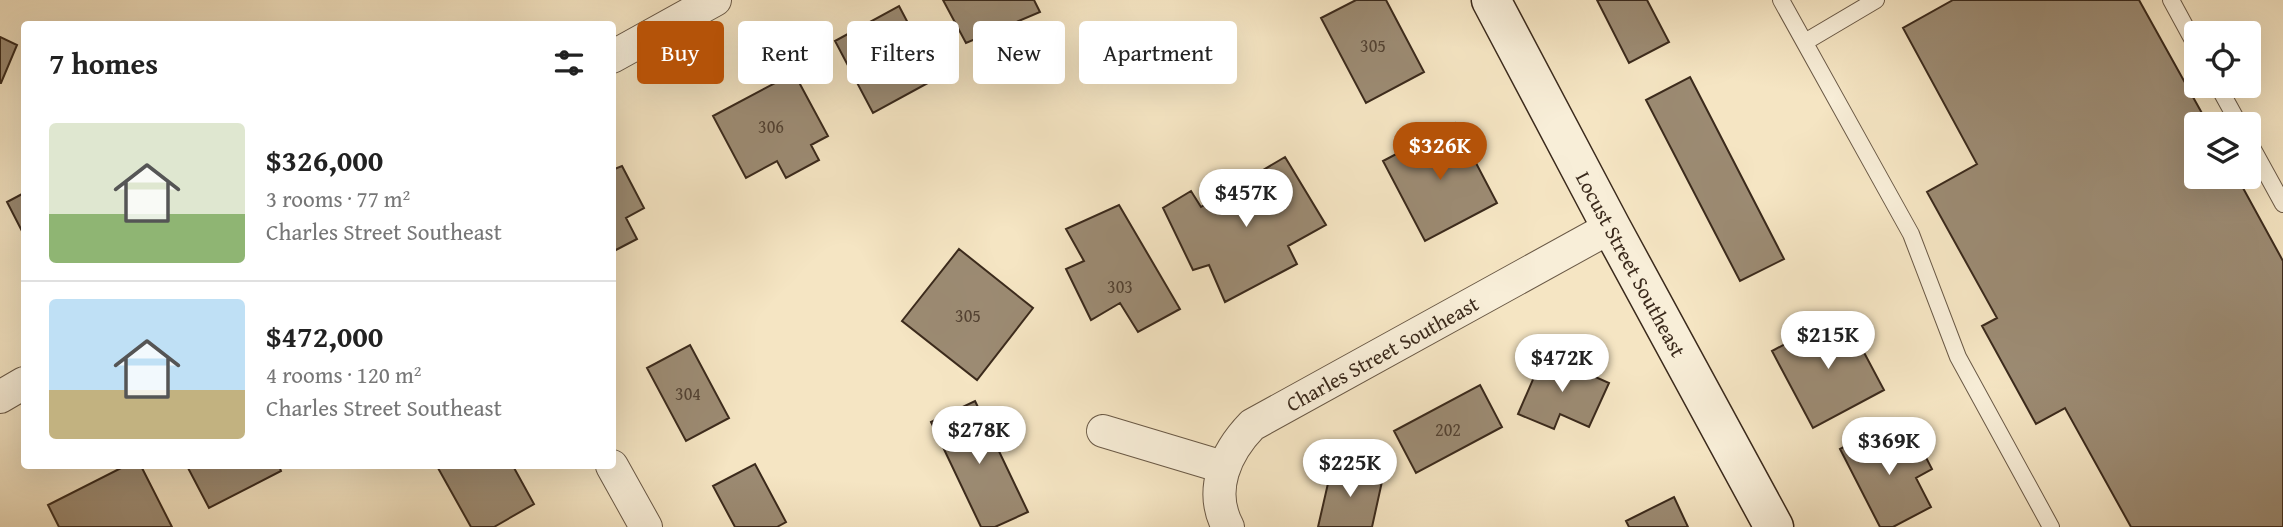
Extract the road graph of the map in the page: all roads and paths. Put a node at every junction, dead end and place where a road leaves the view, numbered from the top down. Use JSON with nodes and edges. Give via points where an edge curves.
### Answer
{"nodes":[{"id":1,"x":715,"y":0,"type":"edge"},
{"id":2,"x":1491,"y":0,"type":"edge"},
{"id":3,"x":1781,"y":0,"type":"edge"},
{"id":4,"x":1876,"y":0,"type":"edge"},
{"id":5,"x":2171,"y":0,"type":"edge"},
{"id":6,"x":2184,"y":24,"type":"edge"},
{"id":7,"x":1805,"y":42,"type":"junction"},
{"id":8,"x":616,"y":55,"type":"edge"},
{"id":9,"x":2261,"y":164,"type":"edge"},
{"id":10,"x":2283,"y":204,"type":"edge"},
{"id":11,"x":1611,"y":227,"type":"junction"},
{"id":12,"x":21,"y":385,"type":"edge"},
{"id":13,"x":0,"y":397,"type":"edge"},
{"id":14,"x":1103,"y":431,"type":"dead end"},
{"id":15,"x":1223,"y":467,"type":"junction"},
{"id":16,"x":614,"y":469,"type":"edge"},
{"id":17,"x":646,"y":527,"type":"edge"},
{"id":18,"x":1228,"y":527,"type":"edge"},
{"id":19,"x":1774,"y":527,"type":"edge"},
{"id":20,"x":2051,"y":527,"type":"edge"}],
"edges":[{"from":1,"to":8,"type":"street"},
{"from":2,"to":11,"type":"street","name":"Locust Street Southeast"},
{"from":3,"to":7,"type":"lane"},
{"from":4,"to":7,"type":"lane"},
{"from":5,"to":6,"type":"lane"},
{"from":7,"to":20,"type":"lane","via":[[1911,234],[1958,357]]},
{"from":9,"to":10,"type":"lane"},
{"from":11,"to":15,"type":"street","name":"Charles Street Southeast","via":[[1252,425],[1235,443]]},
{"from":11,"to":19,"type":"street","name":"Locust Street Southeast"},
{"from":12,"to":13,"type":"street"},
{"from":14,"to":15,"type":"street"},
{"from":15,"to":18,"type":"street","name":"Charles Street Southeast","via":[[1219,495]]},
{"from":16,"to":17,"type":"street"}]}
